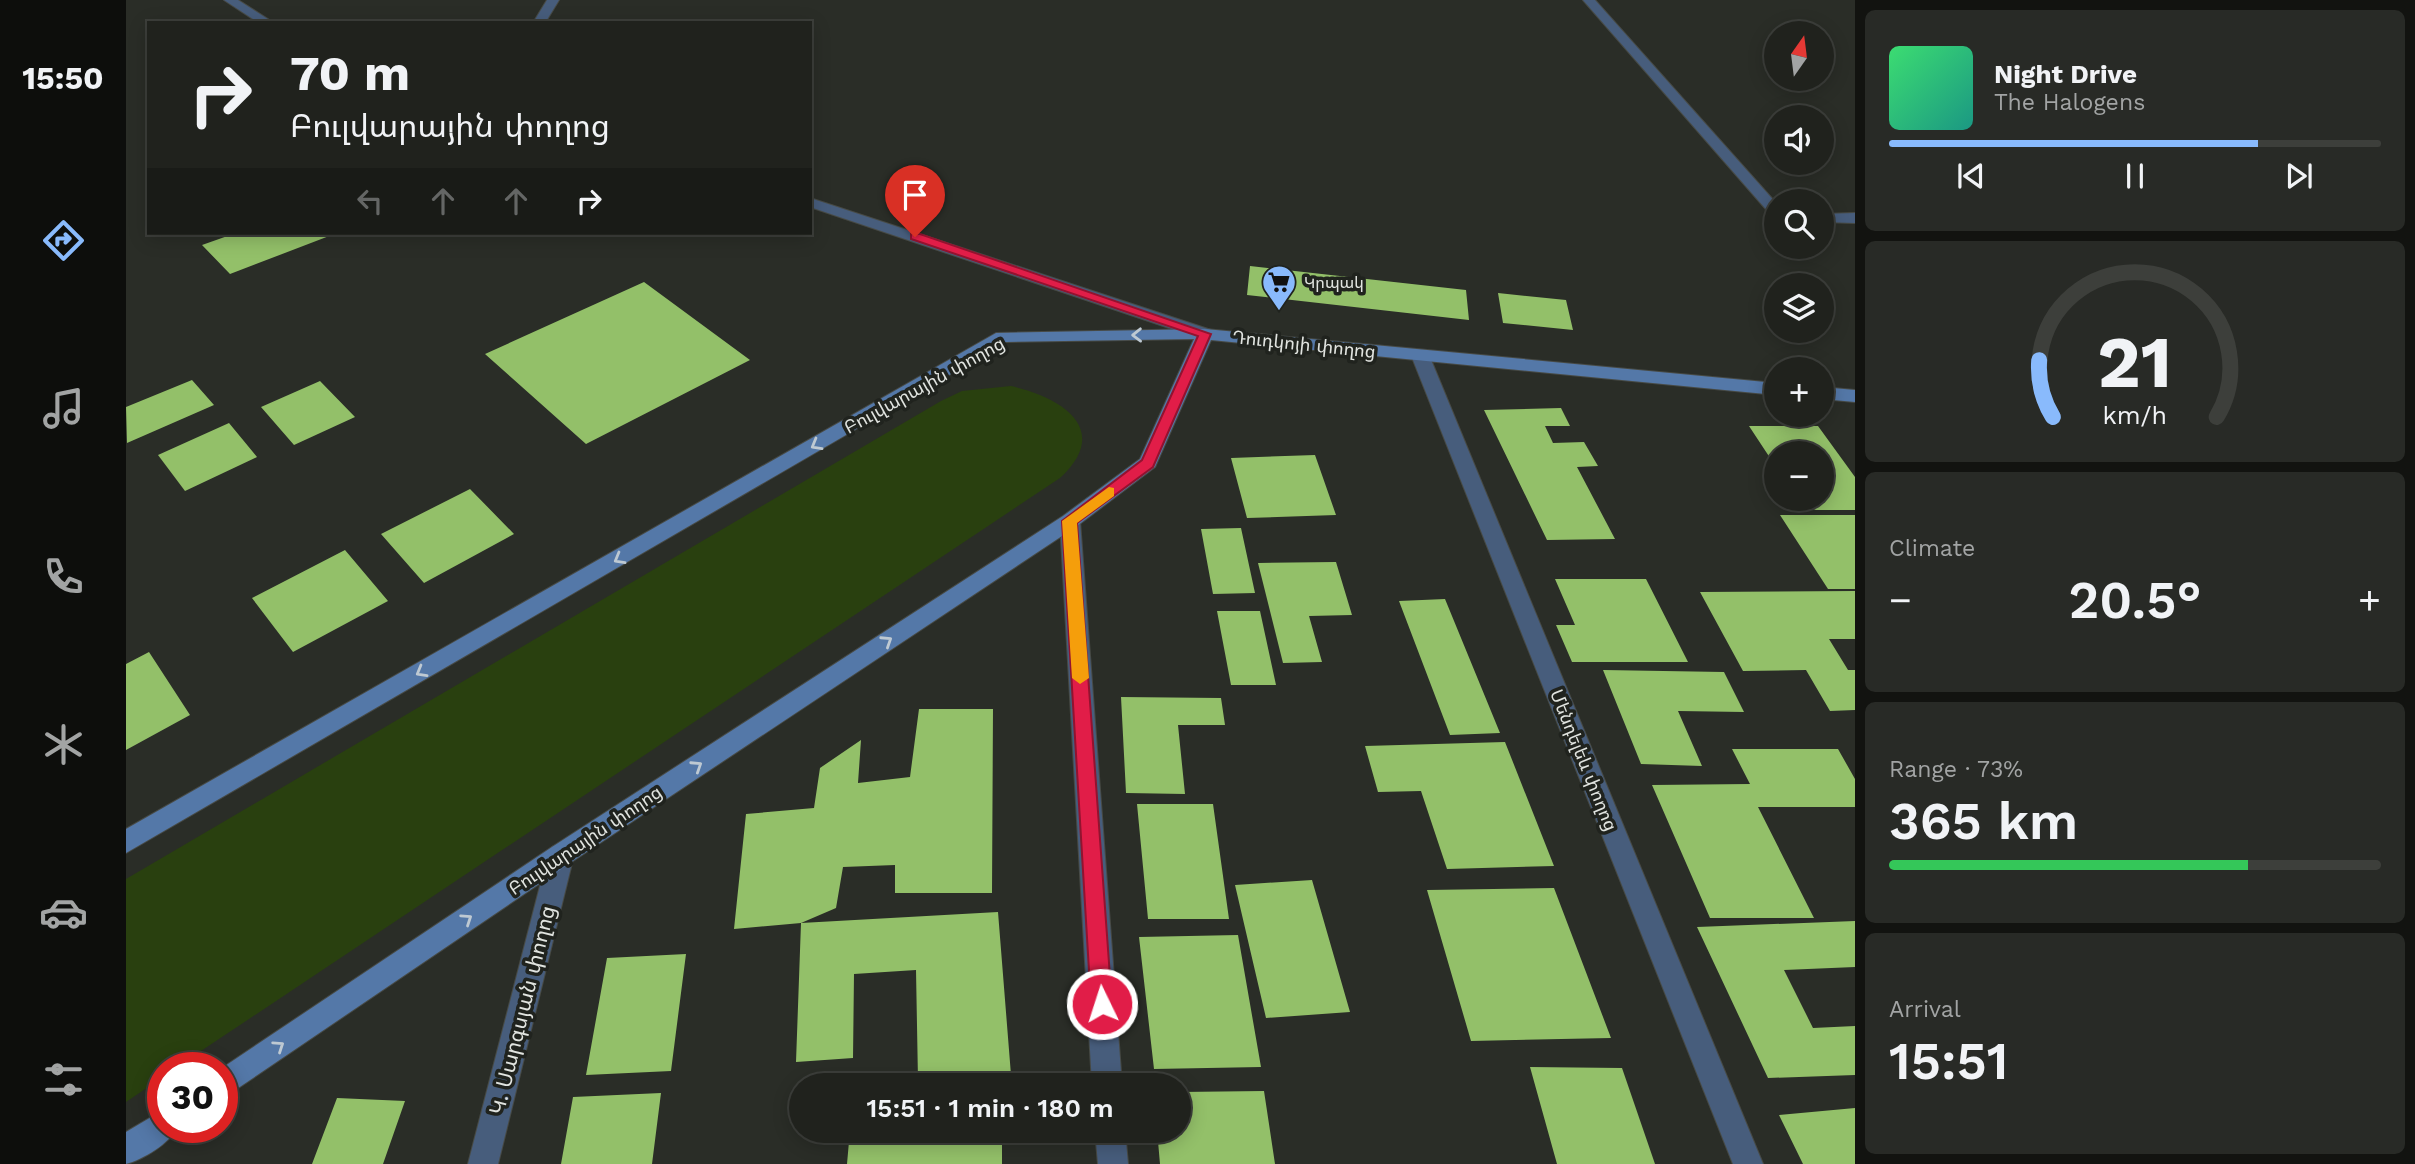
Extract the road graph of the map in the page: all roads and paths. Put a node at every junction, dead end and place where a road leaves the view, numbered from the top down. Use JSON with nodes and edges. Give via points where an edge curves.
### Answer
{"nodes":[{"id":1,"x":230,"y":0,"type":"edge"},
{"id":2,"x":553,"y":0,"type":"edge"},
{"id":3,"x":1589,"y":0,"type":"edge"},
{"id":4,"x":265,"y":21,"type":"edge"},
{"id":5,"x":539,"y":21,"type":"edge"},
{"id":6,"x":1764,"y":198,"type":"edge"},
{"id":7,"x":812,"y":203,"type":"edge"},
{"id":8,"x":1834,"y":218,"type":"edge"},
{"id":9,"x":1855,"y":218,"type":"edge"},
{"id":10,"x":1205,"y":334,"type":"junction"},
{"id":11,"x":1420,"y":355,"type":"junction"},
{"id":12,"x":1764,"y":388,"type":"edge"},
{"id":13,"x":1834,"y":394,"type":"edge"},
{"id":14,"x":1855,"y":396,"type":"edge"},
{"id":15,"x":1070,"y":521,"type":"junction"},
{"id":16,"x":126,"y":842,"type":"edge"},
{"id":17,"x":561,"y":855,"type":"junction"},
{"id":18,"x":1106,"y":1073,"type":"edge"},
{"id":19,"x":238,"y":1074,"type":"edge"},
{"id":20,"x":147,"y":1136,"type":"edge"},
{"id":21,"x":1111,"y":1143,"type":"edge"},
{"id":22,"x":126,"y":1150,"type":"edge"},
{"id":23,"x":483,"y":1164,"type":"edge"},
{"id":24,"x":1112,"y":1164,"type":"edge"},
{"id":25,"x":1748,"y":1164,"type":"edge"}],
"edges":[{"from":1,"to":4,"type":"street"},
{"from":2,"to":5,"type":"street"},
{"from":3,"to":6,"type":"street"},
{"from":7,"to":10,"type":"street","name":"Դուդկոյի փողոց"},
{"from":8,"to":9,"type":"street"},
{"from":10,"to":11,"type":"street","name":"Դուդկոյի փողոց"},
{"from":10,"to":15,"type":"street","name":"Բուլվարային փողոց","via":[[1148,463]]},
{"from":10,"to":16,"type":"street","name":"Բուլվարային փողոց","one_way":true,"via":[[1002,337]]},
{"from":11,"to":12,"type":"street","name":"Դուդկոյի փողոց"},
{"from":11,"to":25,"type":"street","name":"Մենդելեև փողոց"},
{"from":13,"to":14,"type":"street"},
{"from":17,"to":15,"type":"street","name":"Բուլվարային փողոց","one_way":true},
{"from":15,"to":18,"type":"street"},
{"from":19,"to":17,"type":"street","name":"Բուլվարային փողոց","one_way":true},
{"from":17,"to":23,"type":"street","name":"Կ. Սարգսյան փողոց"},
{"from":20,"to":22,"type":"street"},
{"from":21,"to":24,"type":"street"}]}
